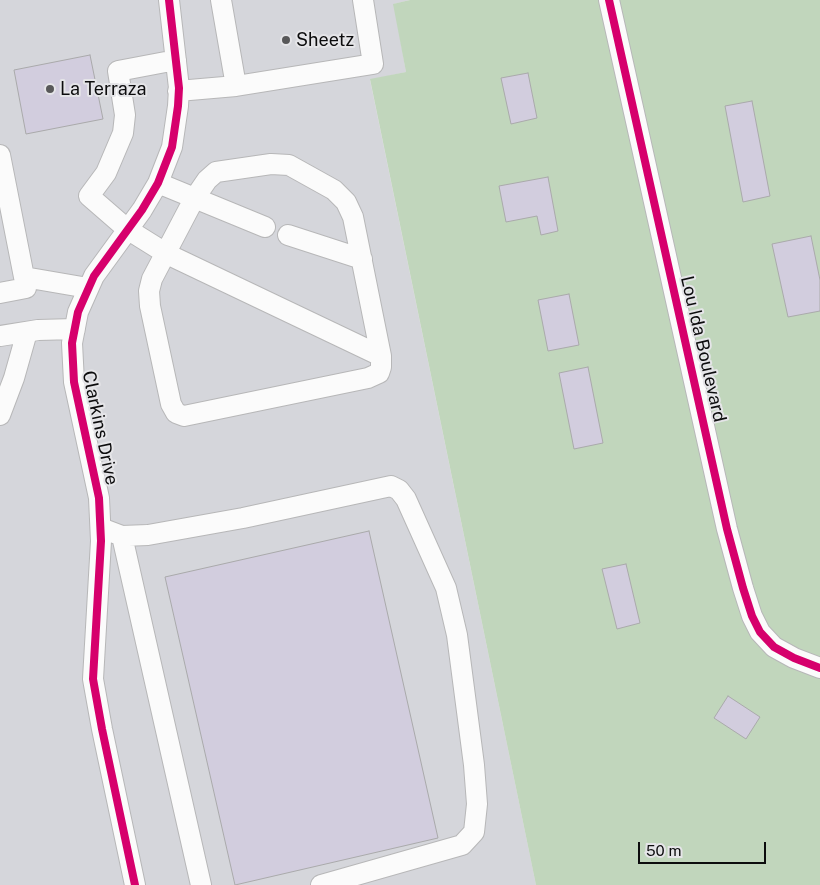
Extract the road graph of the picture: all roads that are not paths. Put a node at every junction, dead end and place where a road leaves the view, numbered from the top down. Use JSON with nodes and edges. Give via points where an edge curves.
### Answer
{"nodes":[{"id":1,"x":169,"y":0,"type":"edge"},
{"id":2,"x":221,"y":0,"type":"edge"},
{"id":3,"x":363,"y":0,"type":"edge"},
{"id":4,"x":609,"y":0,"type":"edge"},
{"id":5,"x":176,"y":60,"type":"junction"},
{"id":6,"x":236,"y":86,"type":"junction"},
{"id":7,"x":178,"y":91,"type":"junction"},
{"id":8,"x":0,"y":155,"type":"edge"},
{"id":9,"x":158,"y":183,"type":"junction"},
{"id":10,"x":194,"y":199,"type":"junction"},
{"id":11,"x":265,"y":227,"type":"dead end"},
{"id":12,"x":127,"y":229,"type":"junction"},
{"id":13,"x":288,"y":235,"type":"dead end"},
{"id":14,"x":167,"y":254,"type":"junction"},
{"id":15,"x":362,"y":259,"type":"junction"},
{"id":16,"x":24,"y":277,"type":"junction"},
{"id":17,"x":88,"y":288,"type":"junction"},
{"id":18,"x":0,"y":293,"type":"edge"},
{"id":19,"x":75,"y":330,"type":"junction"},
{"id":20,"x":27,"y":332,"type":"junction"},
{"id":21,"x":0,"y":336,"type":"edge"},
{"id":22,"x":381,"y":356,"type":"junction"},
{"id":23,"x":0,"y":415,"type":"edge"},
{"id":24,"x":101,"y":528,"type":"junction"},
{"id":25,"x":122,"y":536,"type":"junction"},
{"id":26,"x":820,"y":668,"type":"edge"},
{"id":27,"x":135,"y":885,"type":"edge"},
{"id":28,"x":201,"y":885,"type":"edge"},
{"id":29,"x":321,"y":885,"type":"edge"}],
"edges":[{"from":1,"to":5,"type":"street","name":"Clarkins Drive"},
{"from":2,"to":6,"type":"street"},
{"from":3,"to":6,"type":"street","via":[[373,64]]},
{"from":4,"to":26,"type":"street","name":"Lou Ida Boulevard","via":[[742,588],[760,632],[774,647]]},
{"from":5,"to":7,"type":"street","name":"Clarkins Drive"},
{"from":5,"to":12,"type":"street","via":[[118,71],[125,115],[123,132],[106,173],[89,196]]},
{"from":6,"to":7,"type":"street"},
{"from":7,"to":9,"type":"street","name":"Clarkins Drive","via":[[172,147]]},
{"from":8,"to":16,"type":"street"},
{"from":9,"to":10,"type":"street"},
{"from":9,"to":12,"type":"street","name":"Clarkins Drive"},
{"from":10,"to":11,"type":"street"},
{"from":10,"to":14,"type":"street"},
{"from":10,"to":15,"type":"street","via":[[216,172],[272,164],[289,165],[334,190],[346,202],[353,217]]},
{"from":12,"to":14,"type":"street"},
{"from":12,"to":17,"type":"street","name":"Clarkins Drive"},
{"from":13,"to":15,"type":"street"},
{"from":14,"to":22,"type":"street"},
{"from":14,"to":22,"type":"street","via":[[149,291],[171,404],[176,413],[184,416],[368,378],[379,373]]},
{"from":15,"to":22,"type":"street"},
{"from":16,"to":17,"type":"street"},
{"from":16,"to":18,"type":"street","via":[[26,288]]},
{"from":17,"to":19,"type":"street","name":"Clarkins Drive"},
{"from":19,"to":20,"type":"street"},
{"from":19,"to":24,"type":"street","name":"Clarkins Drive","via":[[72,343],[74,382],[99,498]]},
{"from":20,"to":21,"type":"street"},
{"from":20,"to":23,"type":"street"},
{"from":24,"to":25,"type":"street"},
{"from":24,"to":27,"type":"street","name":"Clarkins Drive","via":[[93,679]]},
{"from":25,"to":28,"type":"street"},
{"from":25,"to":29,"type":"street","via":[[148,536],[391,486],[406,499],[446,588],[457,635],[474,765],[477,804],[474,832],[462,846]]}]}
